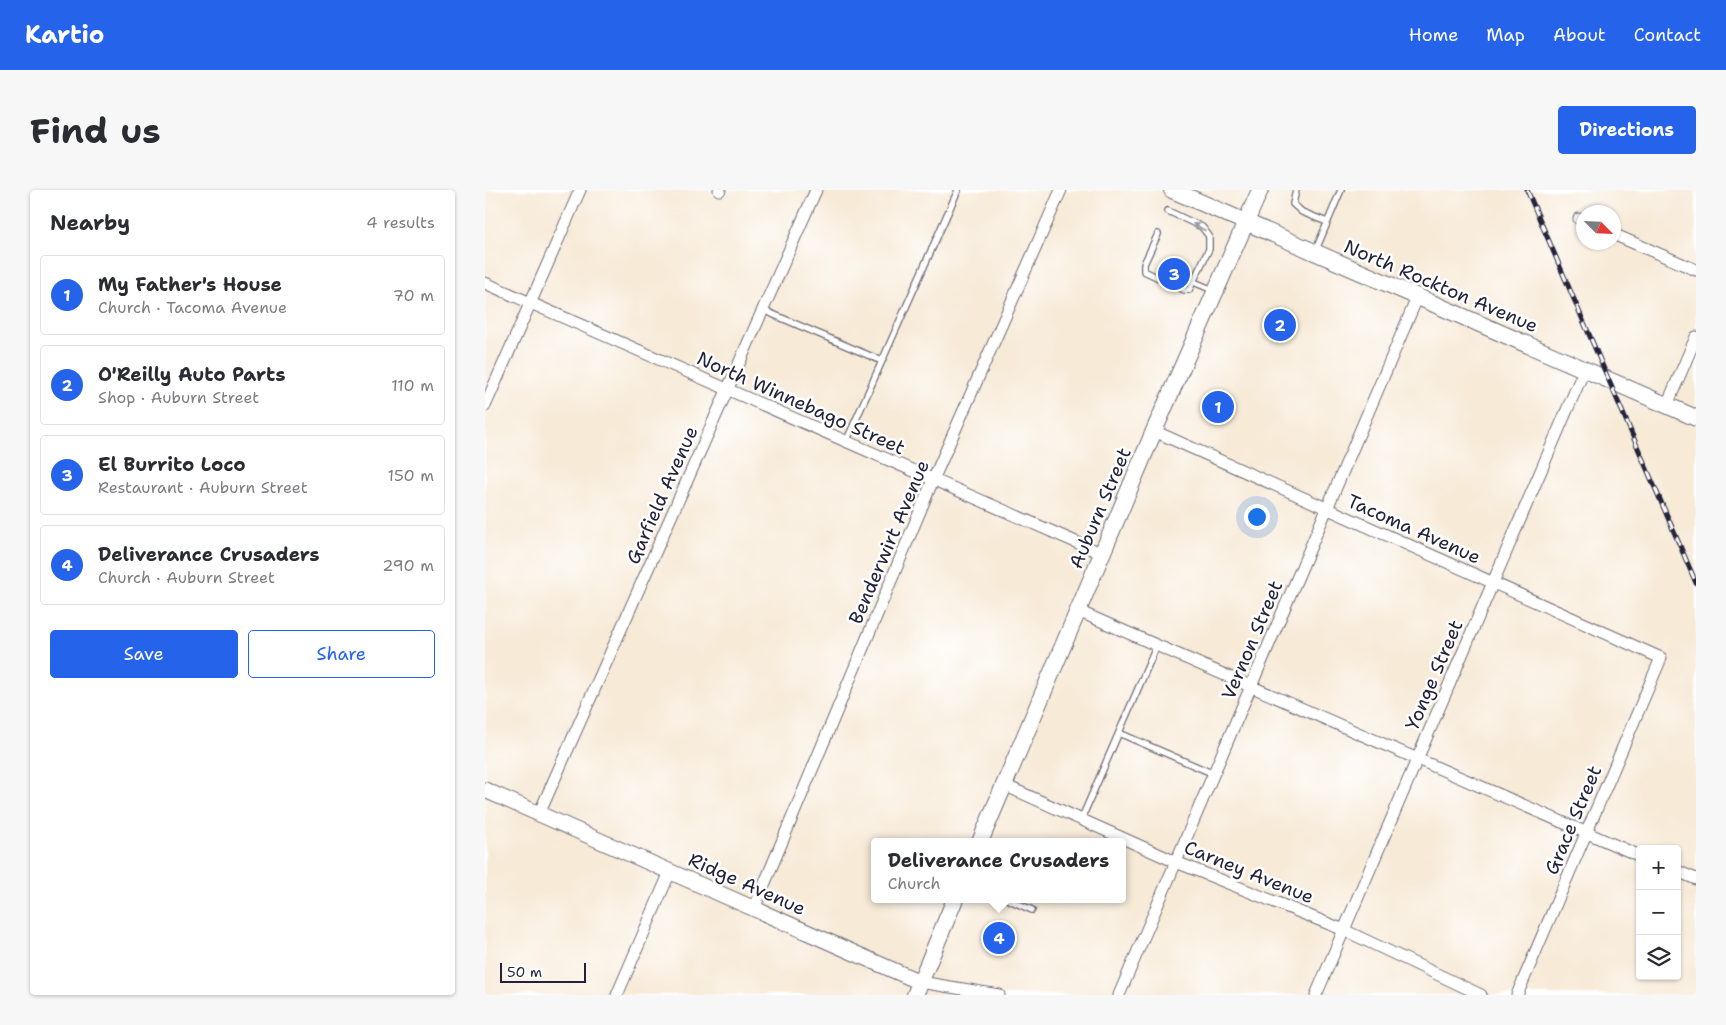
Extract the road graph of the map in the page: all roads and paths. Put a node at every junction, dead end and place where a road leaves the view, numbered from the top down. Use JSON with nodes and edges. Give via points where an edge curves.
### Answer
{"nodes":[{"id":1,"x":580,"y":190,"type":"edge"},
{"id":2,"x":816,"y":190,"type":"edge"},
{"id":3,"x":958,"y":190,"type":"edge"},
{"id":4,"x":1061,"y":190,"type":"edge"},
{"id":5,"x":1172,"y":190,"type":"edge"},
{"id":6,"x":1260,"y":190,"type":"edge"},
{"id":7,"x":1296,"y":190,"type":"edge"},
{"id":8,"x":1341,"y":190,"type":"edge"},
{"id":9,"x":1168,"y":211,"type":"dead end"},
{"id":10,"x":1327,"y":222,"type":"junction"},
{"id":11,"x":1245,"y":223,"type":"junction"},
{"id":12,"x":1158,"y":234,"type":"dead end"},
{"id":13,"x":1621,"y":237,"type":"edge"},
{"id":14,"x":1315,"y":254,"type":"junction"},
{"id":15,"x":1696,"y":270,"type":"edge"},
{"id":16,"x":1194,"y":282,"type":"junction"},
{"id":17,"x":485,"y":283,"type":"edge"},
{"id":18,"x":1215,"y":291,"type":"junction"},
{"id":19,"x":1417,"y":298,"type":"junction"},
{"id":20,"x":530,"y":303,"type":"junction"},
{"id":21,"x":763,"y":310,"type":"junction"},
{"id":22,"x":1696,"y":337,"type":"edge"},
{"id":23,"x":882,"y":361,"type":"junction"},
{"id":24,"x":1585,"y":368,"type":"junction"},
{"id":25,"x":727,"y":390,"type":"junction"},
{"id":26,"x":1667,"y":405,"type":"junction"},
{"id":27,"x":485,"y":406,"type":"edge"},
{"id":28,"x":1696,"y":418,"type":"edge"},
{"id":29,"x":1154,"y":432,"type":"junction"},
{"id":30,"x":846,"y":442,"type":"junction"},
{"id":31,"x":933,"y":480,"type":"junction"},
{"id":32,"x":1326,"y":510,"type":"junction"},
{"id":33,"x":1103,"y":554,"type":"junction"},
{"id":34,"x":1493,"y":584,"type":"junction"},
{"id":35,"x":1079,"y":611,"type":"junction"},
{"id":36,"x":1157,"y":645,"type":"junction"},
{"id":37,"x":1661,"y":658,"type":"joint"},
{"id":38,"x":1251,"y":686,"type":"junction"},
{"id":39,"x":1119,"y":733,"type":"junction"},
{"id":40,"x":1417,"y":759,"type":"junction"},
{"id":41,"x":1214,"y":774,"type":"junction"},
{"id":42,"x":1003,"y":785,"type":"junction"},
{"id":43,"x":485,"y":790,"type":"edge"},
{"id":44,"x":539,"y":814,"type":"junction"},
{"id":45,"x":1081,"y":820,"type":"junction"},
{"id":46,"x":1586,"y":834,"type":"junction"},
{"id":47,"x":982,"y":838,"type":"edge"},
{"id":48,"x":1122,"y":838,"type":"edge"},
{"id":49,"x":1126,"y":840,"type":"edge"},
{"id":50,"x":1636,"y":854,"type":"edge"},
{"id":51,"x":1176,"y":862,"type":"junction"},
{"id":52,"x":670,"y":872,"type":"junction"},
{"id":53,"x":1681,"y":873,"type":"edge"},
{"id":54,"x":1696,"y":879,"type":"edge"},
{"id":55,"x":953,"y":903,"type":"edge"},
{"id":56,"x":1016,"y":903,"type":"edge"},
{"id":57,"x":754,"y":909,"type":"junction"},
{"id":58,"x":1032,"y":910,"type":"dead end"},
{"id":59,"x":1344,"y":930,"type":"junction"},
{"id":60,"x":917,"y":989,"type":"edge"},
{"id":61,"x":966,"y":992,"type":"edge"},
{"id":62,"x":617,"y":995,"type":"edge"},
{"id":63,"x":999,"y":995,"type":"edge"},
{"id":64,"x":1119,"y":995,"type":"edge"},
{"id":65,"x":1316,"y":995,"type":"edge"},
{"id":66,"x":1481,"y":995,"type":"edge"},
{"id":67,"x":1517,"y":995,"type":"edge"}],
"edges":[{"from":1,"to":20,"type":"street"},
{"from":2,"to":21,"type":"street","name":"Garfield Avenue"},
{"from":3,"to":23,"type":"lane"},
{"from":4,"to":31,"type":"street","name":"Benderwirt Avenue"},
{"from":5,"to":11,"type":"main road","name":"North Rockton Avenue"},
{"from":6,"to":11,"type":"main road","name":"Auburn Street"},
{"from":7,"to":10,"type":"lane","via":[[1293,204]]},
{"from":8,"to":10,"type":"lane"},
{"from":16,"to":9,"type":"lane","one_way":true,"via":[[1210,240],[1205,230]]},
{"from":10,"to":14,"type":"lane"},
{"from":11,"to":14,"type":"main road","name":"North Rockton Avenue"},
{"from":11,"to":18,"type":"main road","name":"Auburn Street"},
{"from":12,"to":16,"type":"lane","via":[[1144,271],[1185,291]]},
{"from":13,"to":15,"type":"street"},
{"from":14,"to":19,"type":"main road","name":"North Rockton Avenue"},
{"from":16,"to":18,"type":"lane"},
{"from":17,"to":20,"type":"street","name":"North Winnebago Street"},
{"from":18,"to":29,"type":"main road","name":"Auburn Street"},
{"from":19,"to":24,"type":"main road","name":"North Rockton Avenue"},
{"from":19,"to":32,"type":"street","name":"Vernon Street"},
{"from":20,"to":25,"type":"street","name":"North Winnebago Street"},
{"from":20,"to":27,"type":"street"},
{"from":21,"to":23,"type":"lane"},
{"from":21,"to":25,"type":"street","name":"Garfield Avenue"},
{"from":22,"to":26,"type":"street"},
{"from":23,"to":30,"type":"lane"},
{"from":24,"to":26,"type":"main road","name":"North Rockton Avenue"},
{"from":24,"to":34,"type":"street","name":"Yonge Street"},
{"from":25,"to":30,"type":"street","name":"North Winnebago Street"},
{"from":25,"to":44,"type":"street","name":"Garfield Avenue"},
{"from":26,"to":28,"type":"main road","name":"North Rockton Avenue"},
{"from":29,"to":32,"type":"street","name":"Tacoma Avenue"},
{"from":29,"to":33,"type":"main road","name":"Auburn Street"},
{"from":30,"to":31,"type":"street","name":"North Winnebago Street"},
{"from":31,"to":33,"type":"street","name":"North Winnebago Street"},
{"from":31,"to":57,"type":"street","name":"Benderwirt Avenue"},
{"from":32,"to":34,"type":"street","name":"Tacoma Avenue"},
{"from":32,"to":38,"type":"street","name":"Vernon Street"},
{"from":33,"to":35,"type":"main road","name":"Auburn Street"},
{"from":34,"to":37,"type":"street","name":"Tacoma Avenue"},
{"from":34,"to":40,"type":"street","name":"Yonge Street"},
{"from":35,"to":36,"type":"street"},
{"from":35,"to":42,"type":"main road","name":"Auburn Street"},
{"from":36,"to":38,"type":"street"},
{"from":36,"to":39,"type":"lane"},
{"from":37,"to":46,"type":"street","name":"Grace Street"},
{"from":38,"to":40,"type":"street"},
{"from":38,"to":41,"type":"street","name":"Vernon Street"},
{"from":39,"to":41,"type":"lane"},
{"from":39,"to":45,"type":"lane"},
{"from":40,"to":46,"type":"street"},
{"from":40,"to":59,"type":"street","name":"Yonge Street"},
{"from":41,"to":51,"type":"street","name":"Vernon Street"},
{"from":42,"to":45,"type":"street","name":"Carney Avenue"},
{"from":42,"to":47,"type":"main road","name":"Auburn Street"},
{"from":43,"to":44,"type":"street","name":"Ridge Avenue"},
{"from":44,"to":52,"type":"street","name":"Ridge Avenue"},
{"from":45,"to":48,"type":"street","name":"Carney Avenue"},
{"from":46,"to":50,"type":"street"},
{"from":46,"to":67,"type":"street","name":"Grace Street"},
{"from":49,"to":51,"type":"street","name":"Carney Avenue"},
{"from":51,"to":59,"type":"street","name":"Carney Avenue"},
{"from":51,"to":64,"type":"street","name":"Vernon Street"},
{"from":52,"to":57,"type":"street","name":"Ridge Avenue"},
{"from":52,"to":62,"type":"street"},
{"from":53,"to":54,"type":"street"},
{"from":55,"to":60,"type":"main road"},
{"from":56,"to":58,"type":"lane"},
{"from":57,"to":60,"type":"street","name":"Ridge Avenue"},
{"from":59,"to":65,"type":"street","name":"Yonge Street"},
{"from":59,"to":66,"type":"street","name":"Carney Avenue"},
{"from":60,"to":61,"type":"street","name":"Ridge Avenue"},
{"from":61,"to":63,"type":"street","name":"Ridge Avenue"}]}
